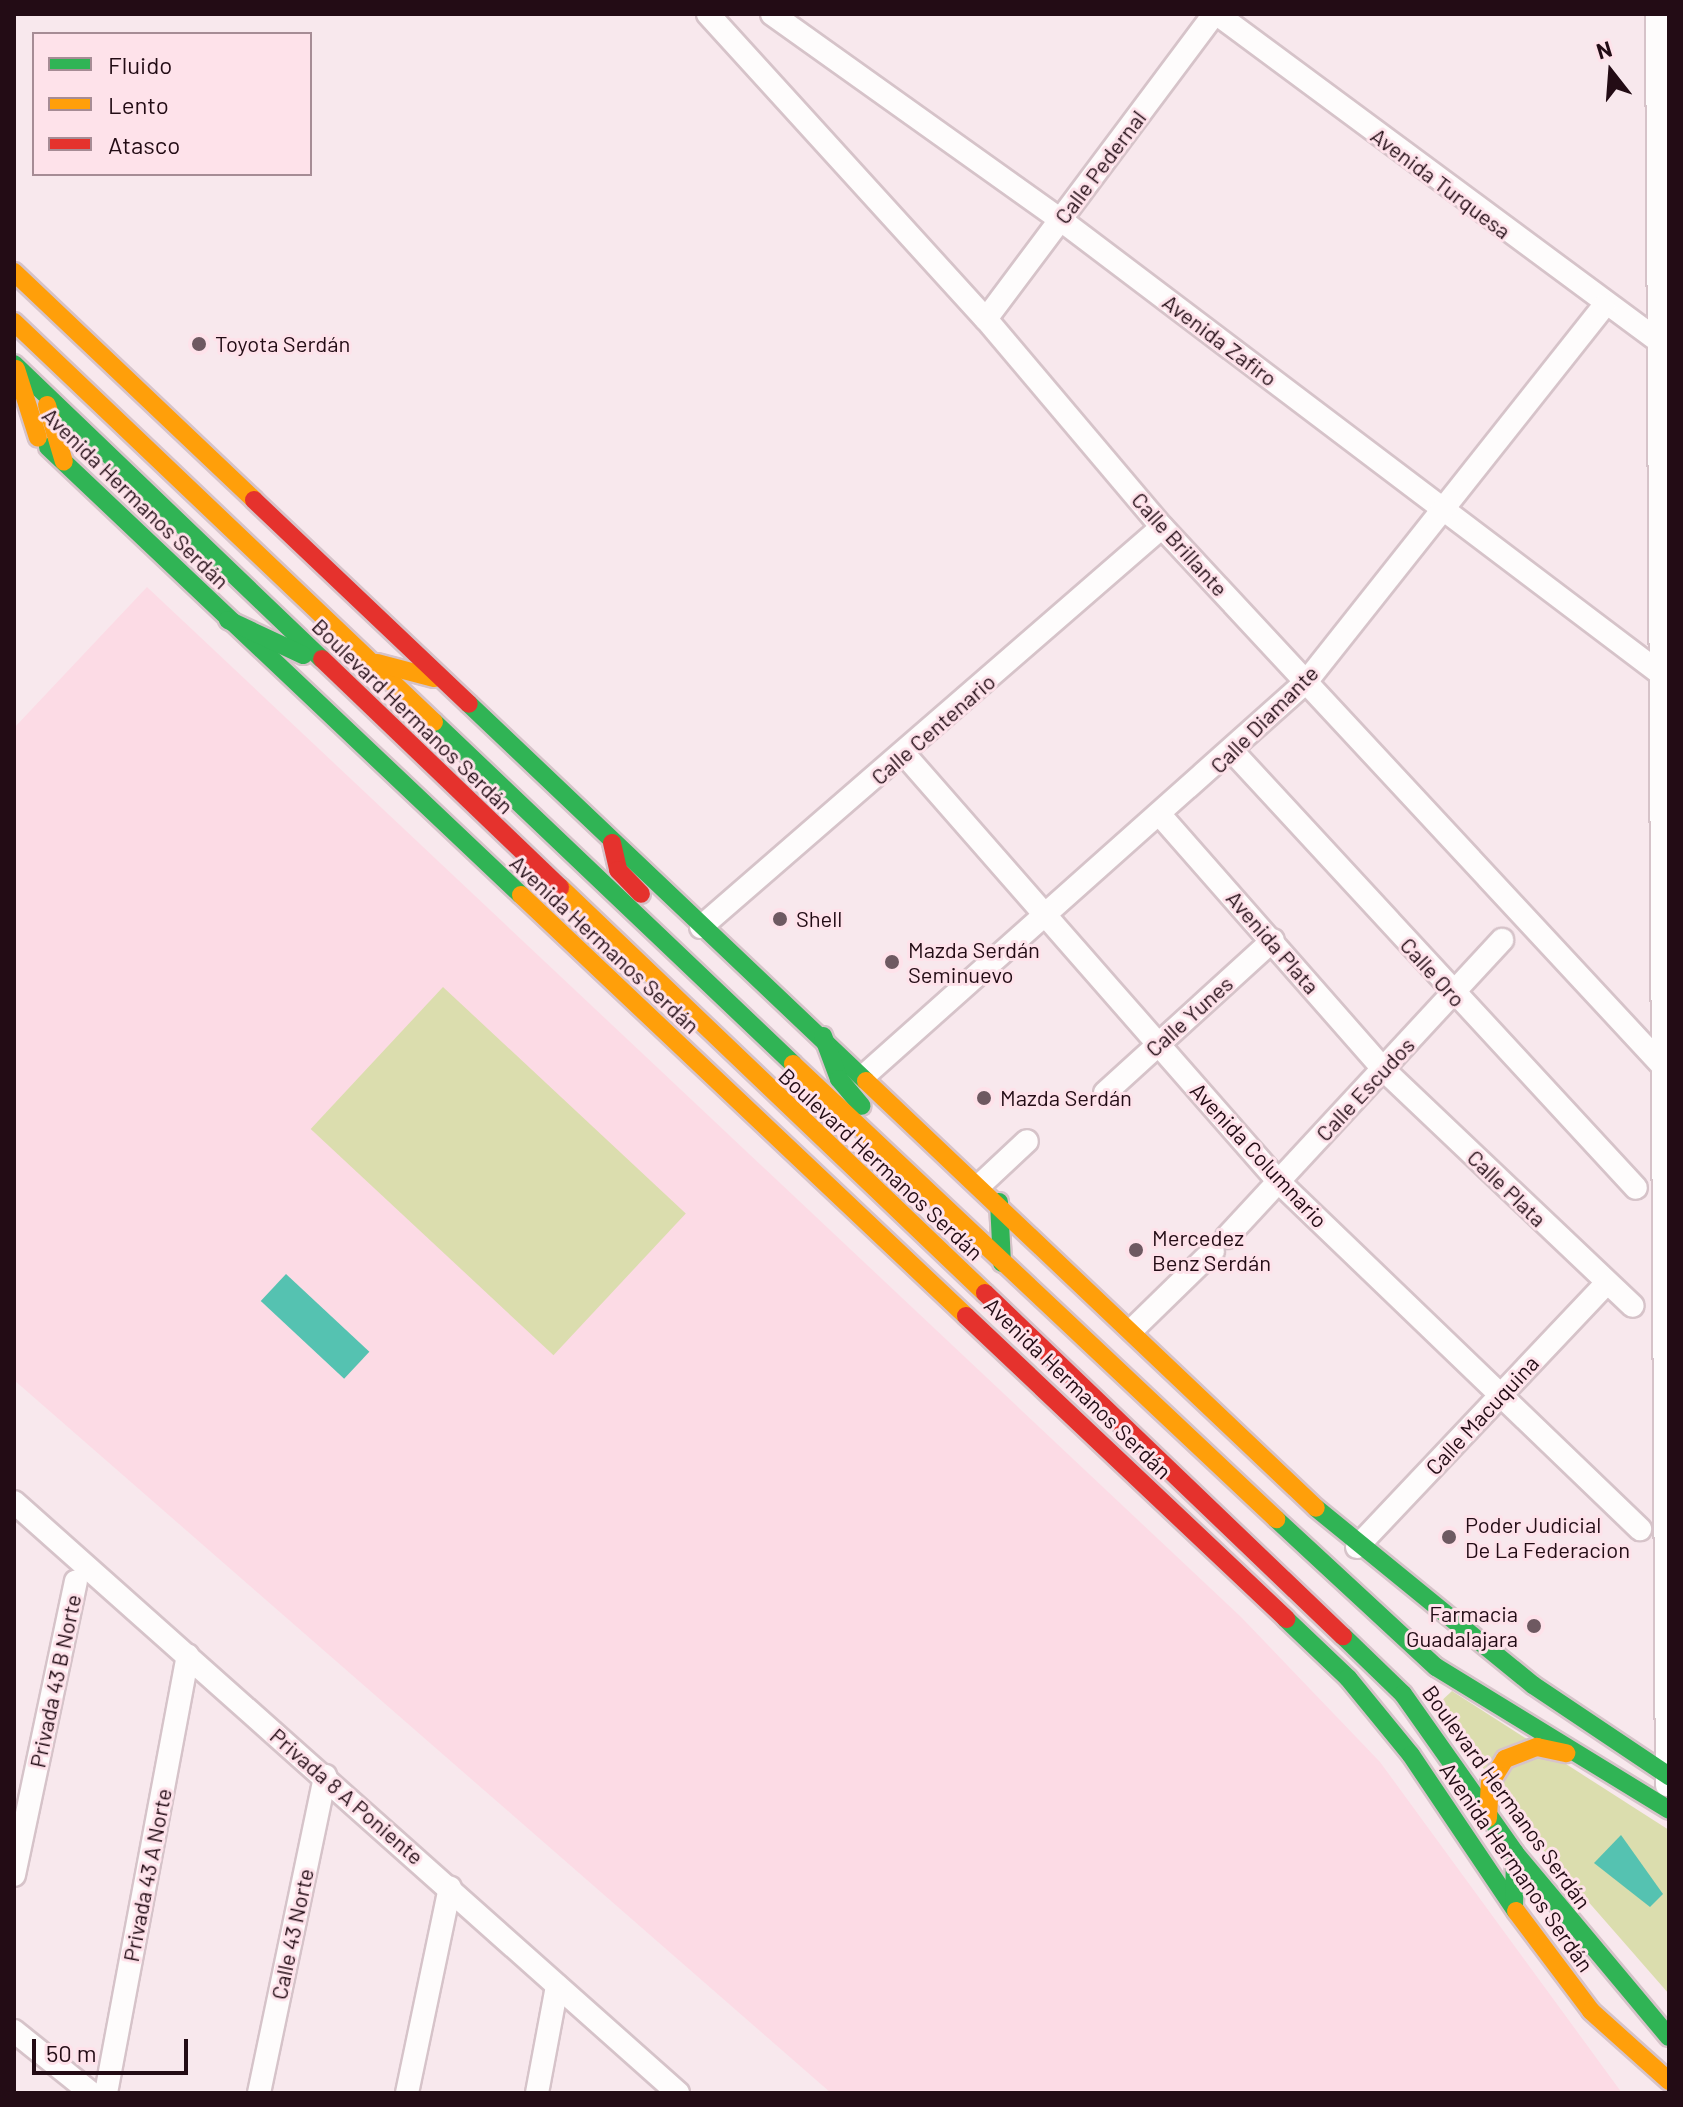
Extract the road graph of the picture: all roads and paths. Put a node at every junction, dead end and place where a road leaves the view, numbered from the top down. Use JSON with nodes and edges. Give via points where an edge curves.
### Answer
{"nodes":[{"id":1,"x":708,"y":14,"type":"edge"},
{"id":2,"x":772,"y":14,"type":"edge"},
{"id":3,"x":1216,"y":14,"type":"edge"},
{"id":4,"x":1657,"y":14,"type":"edge"},
{"id":5,"x":800,"y":22,"type":"edge"},
{"id":6,"x":1061,"y":220,"type":"junction"},
{"id":7,"x":14,"y":272,"type":"edge"},
{"id":8,"x":48,"y":305,"type":"junction"},
{"id":9,"x":1604,"y":306,"type":"junction"},
{"id":10,"x":986,"y":319,"type":"junction"},
{"id":11,"x":19,"y":327,"type":"edge"},
{"id":12,"x":1663,"y":344,"type":"edge"},
{"id":13,"x":14,"y":365,"type":"edge"},
{"id":14,"x":44,"y":393,"type":"junction"},
{"id":15,"x":14,"y":415,"type":"edge"},
{"id":16,"x":38,"y":438,"type":"junction"},
{"id":17,"x":64,"y":462,"type":"junction"},
{"id":18,"x":1447,"y":512,"type":"junction"},
{"id":19,"x":1162,"y":527,"type":"junction"},
{"id":20,"x":228,"y":620,"type":"junction"},
{"id":21,"x":372,"y":662,"type":"junction"},
{"id":22,"x":327,"y":665,"type":"junction"},
{"id":23,"x":1661,"y":674,"type":"junction"},
{"id":24,"x":434,"y":678,"type":"junction"},
{"id":25,"x":1306,"y":682,"type":"junction"},
{"id":26,"x":1234,"y":753,"type":"junction"},
{"id":27,"x":905,"y":755,"type":"junction"},
{"id":28,"x":1161,"y":816,"type":"junction"},
{"id":29,"x":612,"y":843,"type":"junction"},
{"id":30,"x":1046,"y":917,"type":"junction"},
{"id":31,"x":701,"y":927,"type":"junction"},
{"id":32,"x":1273,"y":940,"type":"junction"},
{"id":33,"x":1502,"y":940,"type":"dead end"},
{"id":34,"x":686,"y":961,"type":"junction"},
{"id":35,"x":1453,"y":995,"type":"junction"},
{"id":36,"x":823,"y":1036,"type":"junction"},
{"id":37,"x":1158,"y":1044,"type":"junction"},
{"id":38,"x":1662,"y":1065,"type":"junction"},
{"id":39,"x":1383,"y":1069,"type":"junction"},
{"id":40,"x":865,"y":1075,"type":"junction"},
{"id":41,"x":1105,"y":1093,"type":"dead end"},
{"id":42,"x":1027,"y":1141,"type":"dead end"},
{"id":43,"x":885,"y":1151,"type":"junction"},
{"id":44,"x":1279,"y":1182,"type":"junction"},
{"id":45,"x":980,"y":1185,"type":"junction"},
{"id":46,"x":1636,"y":1188,"type":"dead end"},
{"id":47,"x":999,"y":1202,"type":"junction"},
{"id":48,"x":1002,"y":1263,"type":"junction"},
{"id":49,"x":1606,"y":1284,"type":"junction"},
{"id":50,"x":1633,"y":1306,"type":"dead end"},
{"id":51,"x":1132,"y":1330,"type":"junction"},
{"id":52,"x":1501,"y":1396,"type":"junction"},
{"id":53,"x":14,"y":1502,"type":"edge"},
{"id":54,"x":1640,"y":1529,"type":"dead end"},
{"id":55,"x":1357,"y":1547,"type":"junction"},
{"id":56,"x":76,"y":1581,"type":"dead end"},
{"id":57,"x":188,"y":1656,"type":"junction"},
{"id":58,"x":1570,"y":1753,"type":"junction"},
{"id":59,"x":325,"y":1776,"type":"junction"},
{"id":60,"x":1668,"y":1776,"type":"edge"},
{"id":61,"x":1668,"y":1809,"type":"edge"},
{"id":62,"x":1488,"y":1818,"type":"junction"},
{"id":63,"x":1515,"y":1853,"type":"junction"},
{"id":64,"x":14,"y":1875,"type":"edge"},
{"id":65,"x":450,"y":1887,"type":"junction"},
{"id":66,"x":1514,"y":1907,"type":"junction"},
{"id":67,"x":557,"y":1986,"type":"junction"},
{"id":68,"x":14,"y":2031,"type":"edge"},
{"id":69,"x":1662,"y":2032,"type":"edge"},
{"id":70,"x":1669,"y":2075,"type":"edge"},
{"id":71,"x":1669,"y":2081,"type":"edge"},
{"id":72,"x":91,"y":2093,"type":"edge"},
{"id":73,"x":106,"y":2093,"type":"edge"},
{"id":74,"x":259,"y":2093,"type":"edge"},
{"id":75,"x":407,"y":2093,"type":"edge"},
{"id":76,"x":537,"y":2093,"type":"edge"},
{"id":77,"x":678,"y":2093,"type":"edge"}],
"edges":[{"from":1,"to":10,"type":"street","name":"Calle Brillante"},
{"from":2,"to":5,"type":"street","name":"Avenida Zafiro"},
{"from":3,"to":6,"type":"street","name":"Calle Pedernal"},
{"from":3,"to":9,"type":"street","name":"Avenida Turquesa"},
{"from":4,"to":12,"type":"street"},
{"from":5,"to":6,"type":"street","name":"Avenida Zafiro"},
{"from":6,"to":10,"type":"street","name":"Calle Pedernal"},
{"from":6,"to":18,"type":"street","name":"Avenida Zafiro"},
{"from":7,"to":8,"type":"main road"},
{"from":8,"to":11,"type":"main road"},
{"from":8,"to":24,"type":"main road"},
{"from":9,"to":12,"type":"street","name":"Avenida Turquesa"},
{"from":9,"to":18,"type":"street","name":"Calle Diamante"},
{"from":10,"to":19,"type":"street","name":"Calle Brillante"},
{"from":11,"to":21,"type":"main road","name":"Boulevard Hermanos Serdán"},
{"from":12,"to":23,"type":"street"},
{"from":13,"to":14,"type":"main road","name":"Boulevard Hermanos Serdán"},
{"from":13,"to":16,"type":"main road"},
{"from":14,"to":17,"type":"main road"},
{"from":14,"to":22,"type":"main road","name":"Boulevard Hermanos Serdán"},
{"from":15,"to":16,"type":"main road","name":"Avenida Hermanos Serdán"},
{"from":16,"to":17,"type":"main road","name":"Avenida Hermanos Serdán"},
{"from":17,"to":20,"type":"main road","name":"Avenida Hermanos Serdán"},
{"from":18,"to":23,"type":"street","name":"Avenida Zafiro"},
{"from":18,"to":25,"type":"street","name":"Calle Diamante"},
{"from":19,"to":25,"type":"street","name":"Calle Brillante"},
{"from":19,"to":27,"type":"street","name":"Calle Centenario"},
{"from":20,"to":22,"type":"main road"},
{"from":20,"to":66,"type":"main road","name":"Avenida Hermanos Serdán","via":[[1348,1678],[1411,1755]]},
{"from":21,"to":24,"type":"main road"},
{"from":21,"to":34,"type":"main road","name":"Boulevard Hermanos Serdán"},
{"from":22,"to":62,"type":"main road","name":"Boulevard Hermanos Serdán","via":[[1403,1694]]},
{"from":23,"to":38,"type":"street"},
{"from":24,"to":29,"type":"main road"},
{"from":25,"to":26,"type":"street","name":"Calle Diamante"},
{"from":25,"to":38,"type":"street","name":"Calle Brillante"},
{"from":26,"to":28,"type":"street","name":"Calle Diamante"},
{"from":26,"to":35,"type":"street","name":"Calle Oro"},
{"from":27,"to":30,"type":"street","name":"Avenida Columnario"},
{"from":27,"to":31,"type":"street","name":"Calle Centenario"},
{"from":28,"to":30,"type":"street","name":"Calle Diamante"},
{"from":28,"to":32,"type":"street","name":"Avenida Plata"},
{"from":29,"to":31,"type":"main road"},
{"from":29,"to":34,"type":"main road","via":[[618,870],[678,932]]},
{"from":30,"to":37,"type":"street","name":"Avenida Columnario"},
{"from":30,"to":40,"type":"street","name":"Calle Diamante"},
{"from":31,"to":36,"type":"main road"},
{"from":32,"to":37,"type":"street","name":"Calle Yunes"},
{"from":32,"to":39,"type":"street","name":"Avenida Plata"},
{"from":33,"to":35,"type":"street","name":"Calle Escudos"},
{"from":34,"to":43,"type":"main road","name":"Boulevard Hermanos Serdán"},
{"from":35,"to":39,"type":"street","name":"Calle Escudos"},
{"from":35,"to":46,"type":"street","name":"Calle Oro"},
{"from":36,"to":40,"type":"main road"},
{"from":36,"to":43,"type":"main road","via":[[839,1079],[878,1126]]},
{"from":37,"to":41,"type":"street","name":"Calle Yunes"},
{"from":37,"to":44,"type":"street","name":"Avenida Columnario"},
{"from":38,"to":60,"type":"street"},
{"from":39,"to":44,"type":"street","name":"Calle Escudos"},
{"from":39,"to":49,"type":"street","name":"Calle Plata"},
{"from":40,"to":45,"type":"main road"},
{"from":42,"to":45,"type":"street"},
{"from":43,"to":48,"type":"main road","name":"Boulevard Hermanos Serdán"},
{"from":44,"to":51,"type":"street","name":"Calle Escudos"},
{"from":44,"to":52,"type":"street","name":"Avenida Columnario"},
{"from":45,"to":47,"type":"main road"},
{"from":47,"to":48,"type":"main road"},
{"from":47,"to":51,"type":"main road"},
{"from":48,"to":58,"type":"main road","name":"Boulevard Hermanos Serdán","via":[[1436,1667]]},
{"from":49,"to":50,"type":"street","name":"Calle Plata"},
{"from":49,"to":52,"type":"street","name":"Calle Macuquina"},
{"from":51,"to":55,"type":"main road"},
{"from":52,"to":54,"type":"street","name":"Avenida Columnario"},
{"from":52,"to":55,"type":"street","name":"Calle Macuquina"},
{"from":53,"to":57,"type":"street","name":"Privada 8 A Poniente"},
{"from":55,"to":60,"type":"main road","via":[[1533,1685]]},
{"from":56,"to":64,"type":"street","name":"Privada 43 B Norte"},
{"from":57,"to":59,"type":"street","name":"Privada 8 A Poniente"},
{"from":57,"to":73,"type":"street","name":"Privada 43 A Norte"},
{"from":58,"to":61,"type":"main road","name":"Boulevard Hermanos Serdán"},
{"from":58,"to":62,"type":"main road","via":[[1537,1747],[1505,1759],[1490,1783]]},
{"from":59,"to":65,"type":"street","name":"Privada 8 A Poniente"},
{"from":59,"to":74,"type":"street","name":"Calle 43 Norte"},
{"from":60,"to":61,"type":"street"},
{"from":62,"to":63,"type":"main road","name":"Boulevard Hermanos Serdán"},
{"from":63,"to":66,"type":"main road"},
{"from":63,"to":69,"type":"main road","name":"Boulevard Hermanos Serdán"},
{"from":65,"to":67,"type":"street","name":"Privada 8 A Poniente"},
{"from":65,"to":75,"type":"street"},
{"from":66,"to":71,"type":"main road","name":"Avenida Hermanos Serdán","via":[[1591,2011]]},
{"from":67,"to":76,"type":"street"},
{"from":67,"to":77,"type":"street","name":"Privada 8 A Poniente"},
{"from":68,"to":72,"type":"street"},
{"from":69,"to":70,"type":"main road"}]}
